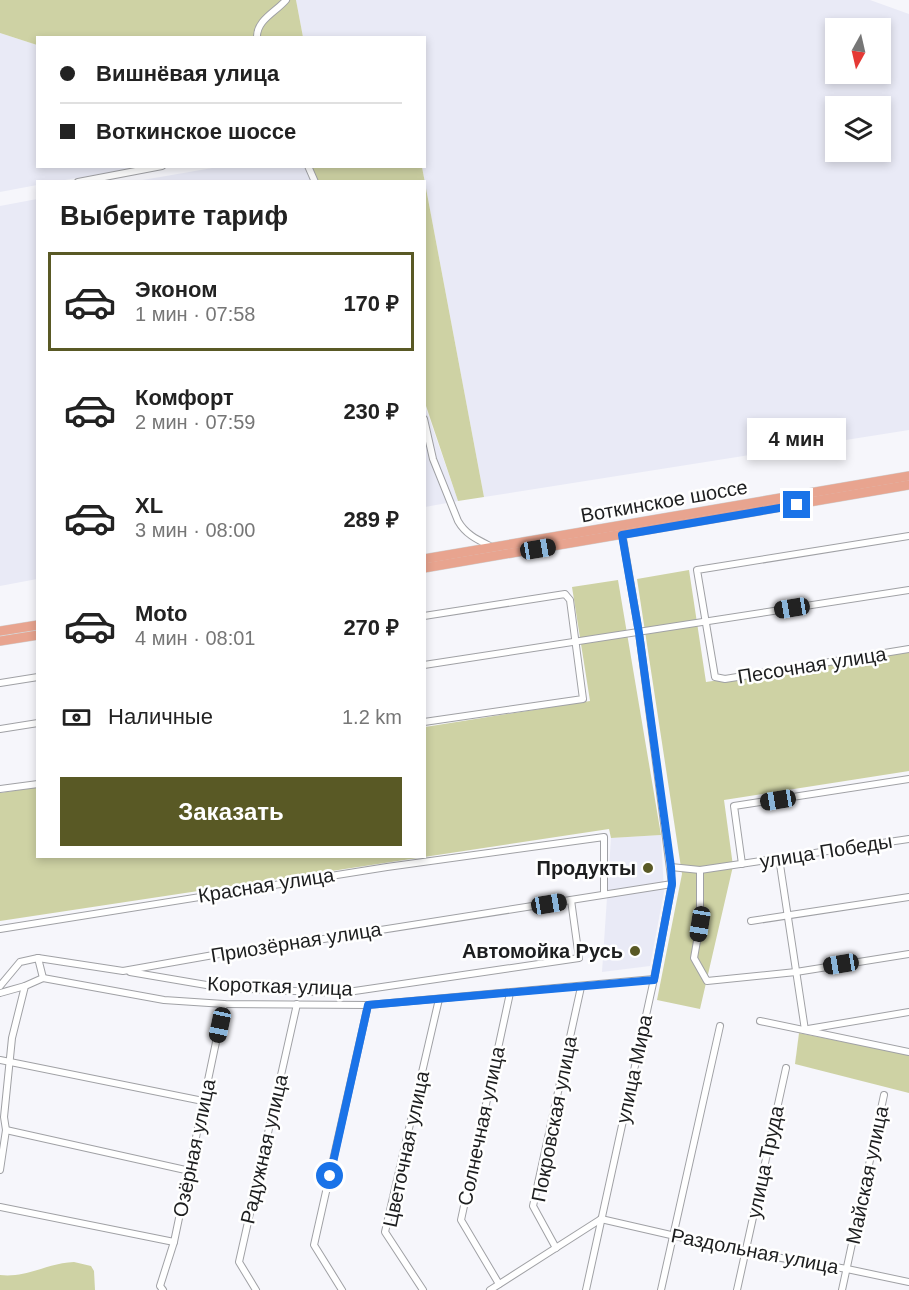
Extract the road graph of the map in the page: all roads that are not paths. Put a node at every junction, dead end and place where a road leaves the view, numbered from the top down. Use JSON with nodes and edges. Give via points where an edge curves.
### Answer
{"nodes":[{"id":1,"x":286,"y":0,"type":"edge"},
{"id":2,"x":257,"y":36,"type":"edge"},
{"id":3,"x":152,"y":168,"type":"edge"},
{"id":4,"x":88,"y":180,"type":"edge"},
{"id":5,"x":426,"y":428,"type":"edge"},
{"id":6,"x":909,"y":476,"type":"edge"},
{"id":7,"x":909,"y":485,"type":"edge"},
{"id":8,"x":621,"y":530,"type":"junction"},
{"id":9,"x":909,"y":536,"type":"edge"},
{"id":10,"x":494,"y":548,"type":"junction"},
{"id":11,"x":426,"y":559,"type":"edge"},
{"id":12,"x":426,"y":568,"type":"edge"},
{"id":13,"x":909,"y":590,"type":"edge"},
{"id":14,"x":426,"y":616,"type":"edge"},
{"id":15,"x":706,"y":622,"type":"junction"},
{"id":16,"x":36,"y":625,"type":"edge"},
{"id":17,"x":0,"y":632,"type":"edge"},
{"id":18,"x":639,"y":633,"type":"junction"},
{"id":19,"x":36,"y":634,"type":"edge"},
{"id":20,"x":0,"y":641,"type":"edge"},
{"id":21,"x":575,"y":642,"type":"junction"},
{"id":22,"x":909,"y":649,"type":"edge"},
{"id":23,"x":426,"y":665,"type":"edge"},
{"id":24,"x":36,"y":677,"type":"edge"},
{"id":25,"x":0,"y":683,"type":"edge"},
{"id":26,"x":426,"y":722,"type":"edge"},
{"id":27,"x":36,"y":723,"type":"edge"},
{"id":28,"x":0,"y":729,"type":"edge"},
{"id":29,"x":909,"y":779,"type":"edge"},
{"id":30,"x":36,"y":784,"type":"edge"},
{"id":31,"x":0,"y":789,"type":"edge"},
{"id":32,"x":909,"y":839,"type":"edge"},
{"id":33,"x":778,"y":858,"type":"junction"},
{"id":34,"x":742,"y":864,"type":"junction"},
{"id":35,"x":671,"y":867,"type":"junction"},
{"id":36,"x":700,"y":870,"type":"junction"},
{"id":37,"x":672,"y":884,"type":"junction"},
{"id":38,"x":604,"y":894,"type":"junction"},
{"id":39,"x":909,"y":897,"type":"edge"},
{"id":40,"x":571,"y":900,"type":"junction"},
{"id":41,"x":786,"y":915,"type":"junction"},
{"id":42,"x":751,"y":921,"type":"dead end"},
{"id":43,"x":0,"y":929,"type":"edge"},
{"id":44,"x":909,"y":954,"type":"edge"},
{"id":45,"x":38,"y":958,"type":"junction"},
{"id":46,"x":123,"y":971,"type":"junction"},
{"id":47,"x":796,"y":972,"type":"junction"},
{"id":48,"x":43,"y":978,"type":"junction"},
{"id":49,"x":654,"y":980,"type":"junction"},
{"id":50,"x":0,"y":986,"type":"edge"},
{"id":51,"x":25,"y":986,"type":"junction"},
{"id":52,"x":581,"y":987,"type":"junction"},
{"id":53,"x":0,"y":993,"type":"edge"},
{"id":54,"x":510,"y":993,"type":"junction"},
{"id":55,"x":439,"y":999,"type":"junction"},
{"id":56,"x":225,"y":1004,"type":"junction"},
{"id":57,"x":297,"y":1004,"type":"junction"},
{"id":58,"x":368,"y":1005,"type":"junction"},
{"id":59,"x":909,"y":1012,"type":"edge"},
{"id":60,"x":760,"y":1021,"type":"dead end"},
{"id":61,"x":720,"y":1026,"type":"dead end"},
{"id":62,"x":805,"y":1030,"type":"junction"},
{"id":63,"x":909,"y":1052,"type":"edge"},
{"id":64,"x":0,"y":1060,"type":"edge"},
{"id":65,"x":9,"y":1061,"type":"junction"},
{"id":66,"x":786,"y":1068,"type":"dead end"},
{"id":67,"x":884,"y":1095,"type":"dead end"},
{"id":68,"x":203,"y":1101,"type":"junction"},
{"id":69,"x":6,"y":1130,"type":"junction"},
{"id":70,"x":0,"y":1170,"type":"edge"},
{"id":71,"x":190,"y":1171,"type":"junction"},
{"id":72,"x":0,"y":1208,"type":"edge"},
{"id":73,"x":601,"y":1220,"type":"junction"},
{"id":74,"x":673,"y":1236,"type":"junction"},
{"id":75,"x":174,"y":1242,"type":"junction"},
{"id":76,"x":556,"y":1248,"type":"junction"},
{"id":77,"x":746,"y":1252,"type":"junction"},
{"id":78,"x":847,"y":1269,"type":"junction"},
{"id":79,"x":909,"y":1282,"type":"edge"},
{"id":80,"x":500,"y":1284,"type":"junction"},
{"id":81,"x":163,"y":1290,"type":"edge"},
{"id":82,"x":256,"y":1290,"type":"edge"},
{"id":83,"x":342,"y":1290,"type":"edge"},
{"id":84,"x":423,"y":1290,"type":"edge"},
{"id":85,"x":490,"y":1290,"type":"edge"},
{"id":86,"x":585,"y":1290,"type":"edge"},
{"id":87,"x":661,"y":1290,"type":"edge"},
{"id":88,"x":737,"y":1290,"type":"edge"},
{"id":89,"x":842,"y":1290,"type":"edge"}],
"edges":[{"from":1,"to":2,"type":"street","via":[[264,19]]},
{"from":3,"to":4,"type":"street"},
{"from":5,"to":10,"type":"street","via":[[433,459],[458,521],[472,538]]},
{"from":6,"to":8,"type":"main road","name":"Воткинское шоссе"},
{"from":7,"to":8,"type":"main road","name":"Воткинское шоссе"},
{"from":8,"to":10,"type":"main road","name":"Воткинское шоссе"},
{"from":8,"to":12,"type":"main road","name":"Воткинское шоссе"},
{"from":8,"to":18,"type":"street","name":"улица Мира"},
{"from":9,"to":15,"type":"street","via":[[697,570]]},
{"from":10,"to":11,"type":"main road","name":"Воткинское шоссе"},
{"from":13,"to":15,"type":"street"},
{"from":14,"to":21,"type":"street","via":[[565,594],[570,600]]},
{"from":15,"to":18,"type":"street"},
{"from":15,"to":22,"type":"street","name":"Песочная улица","via":[[715,676],[725,679]]},
{"from":16,"to":17,"type":"main road"},
{"from":18,"to":21,"type":"street"},
{"from":18,"to":35,"type":"street","name":"улица Мира"},
{"from":19,"to":20,"type":"main road"},
{"from":21,"to":23,"type":"street"},
{"from":21,"to":26,"type":"street","via":[[583,699]]},
{"from":24,"to":25,"type":"street"},
{"from":27,"to":28,"type":"street"},
{"from":29,"to":34,"type":"street","via":[[734,806]]},
{"from":30,"to":31,"type":"street"},
{"from":32,"to":33,"type":"street","name":"улица Победы"},
{"from":33,"to":34,"type":"street","name":"улица Победы"},
{"from":33,"to":41,"type":"street"},
{"from":34,"to":36,"type":"street","name":"улица Победы"},
{"from":35,"to":36,"type":"street","name":"улица Победы"},
{"from":35,"to":37,"type":"street","name":"улица Мира"},
{"from":36,"to":47,"type":"street","via":[[700,924],[694,958],[707,981]]},
{"from":37,"to":38,"type":"street","name":"Приозёрная улица"},
{"from":37,"to":49,"type":"street","name":"улица Мира"},
{"from":38,"to":40,"type":"street","name":"Приозёрная улица"},
{"from":38,"to":43,"type":"street","name":"Красная улица","via":[[604,837],[387,867]]},
{"from":39,"to":41,"type":"street"},
{"from":40,"to":46,"type":"street","name":"Приозёрная улица"},
{"from":40,"to":46,"type":"street","name":"Короткая улица","via":[[579,958],[341,993],[224,988]]},
{"from":41,"to":42,"type":"street"},
{"from":41,"to":47,"type":"street"},
{"from":44,"to":47,"type":"street"},
{"from":45,"to":46,"type":"street","name":"Приозёрная улица"},
{"from":45,"to":48,"type":"street"},
{"from":45,"to":50,"type":"street","via":[[20,962]]},
{"from":47,"to":62,"type":"street"},
{"from":48,"to":51,"type":"street"},
{"from":48,"to":56,"type":"street","via":[[164,1000]]},
{"from":49,"to":52,"type":"street"},
{"from":49,"to":73,"type":"street","name":"улица Мира"},
{"from":51,"to":53,"type":"street"},
{"from":51,"to":65,"type":"street"},
{"from":52,"to":54,"type":"street"},
{"from":52,"to":76,"type":"street","name":"Покровская улица","via":[[534,1206]]},
{"from":54,"to":55,"type":"street"},
{"from":54,"to":80,"type":"street","name":"Солнечная улица","via":[[460,1220]]},
{"from":55,"to":58,"type":"street"},
{"from":55,"to":84,"type":"street","name":"Цветочная улица","via":[[385,1233]]},
{"from":56,"to":57,"type":"street"},
{"from":56,"to":68,"type":"street","name":"Озёрная улица"},
{"from":57,"to":58,"type":"street"},
{"from":57,"to":82,"type":"street","name":"Радужная улица","via":[[239,1262]]},
{"from":58,"to":83,"type":"street","via":[[314,1245]]},
{"from":59,"to":62,"type":"street"},
{"from":60,"to":62,"type":"street"},
{"from":61,"to":74,"type":"street"},
{"from":62,"to":63,"type":"street"},
{"from":64,"to":65,"type":"street"},
{"from":65,"to":68,"type":"street"},
{"from":65,"to":69,"type":"street"},
{"from":66,"to":77,"type":"street","name":"улица Труда"},
{"from":67,"to":78,"type":"street","name":"Майская улица"},
{"from":68,"to":71,"type":"street","name":"Озёрная улица"},
{"from":69,"to":70,"type":"street"},
{"from":69,"to":71,"type":"street"},
{"from":71,"to":75,"type":"street","name":"Озёрная улица"},
{"from":72,"to":75,"type":"street"},
{"from":73,"to":74,"type":"street","name":"Раздольная улица"},
{"from":73,"to":76,"type":"street"},
{"from":73,"to":86,"type":"street","name":"улица Мира"},
{"from":74,"to":77,"type":"street","name":"Раздольная улица"},
{"from":74,"to":87,"type":"street"},
{"from":75,"to":81,"type":"street","name":"Озёрная улица","via":[[160,1286]]},
{"from":76,"to":80,"type":"street"},
{"from":77,"to":78,"type":"street","name":"Раздольная улица"},
{"from":77,"to":88,"type":"street","name":"улица Труда"},
{"from":78,"to":79,"type":"street","name":"Раздольная улица"},
{"from":78,"to":89,"type":"street","name":"Майская улица"},
{"from":80,"to":85,"type":"street"}]}
